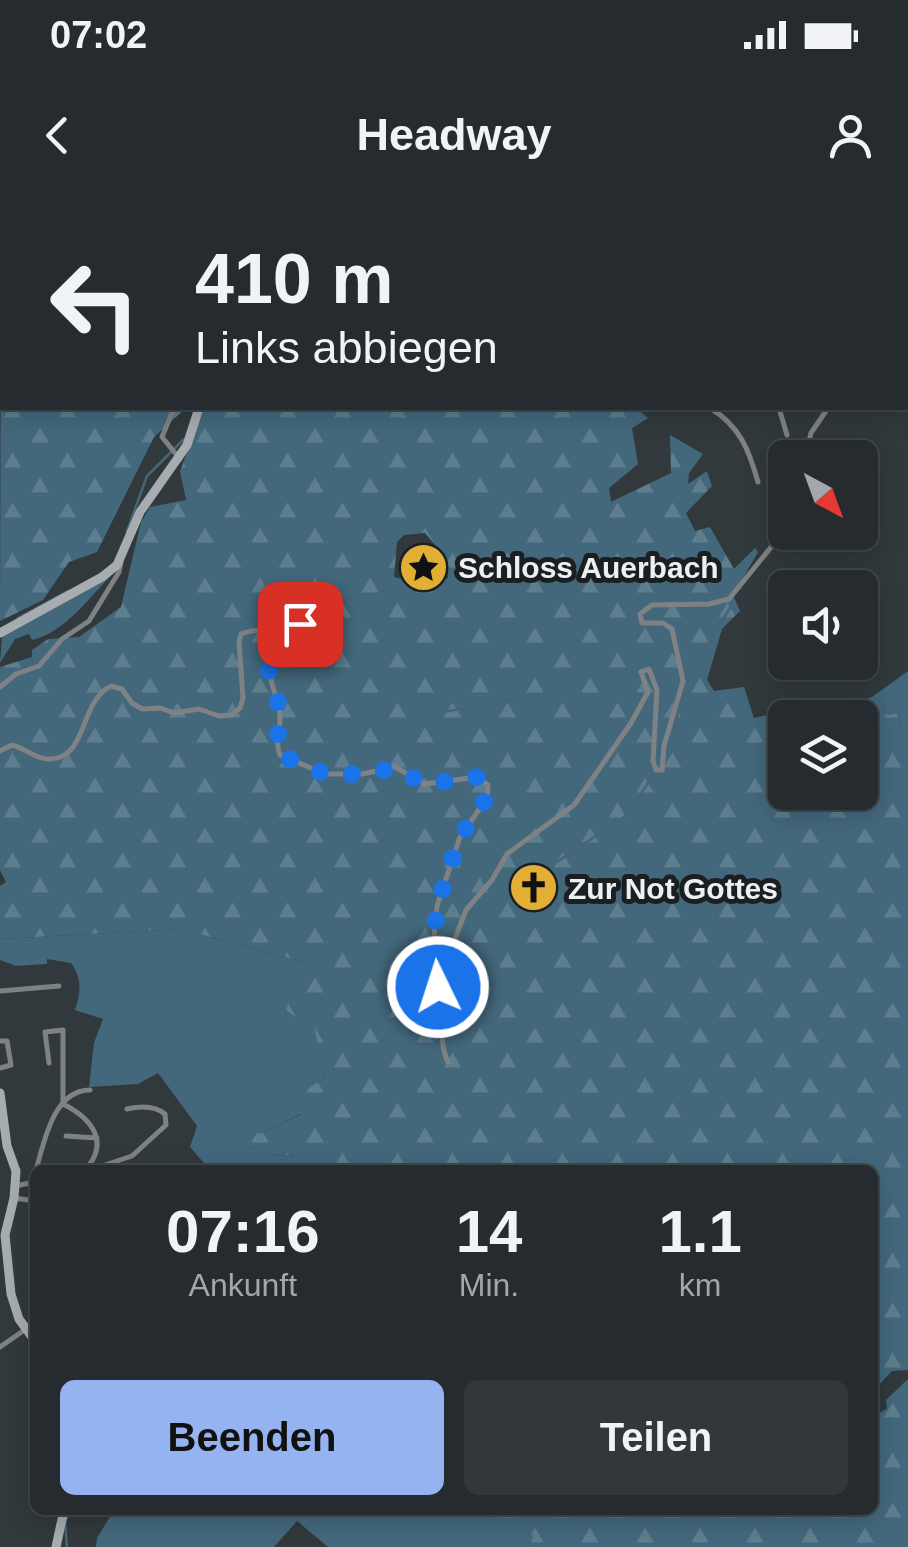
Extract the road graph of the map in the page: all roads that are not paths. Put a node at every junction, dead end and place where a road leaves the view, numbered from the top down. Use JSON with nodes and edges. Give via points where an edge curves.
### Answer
{"nodes":[{"id":1,"x":173,"y":410,"type":"edge"},
{"id":2,"x":198,"y":410,"type":"edge"},
{"id":3,"x":712,"y":410,"type":"edge"},
{"id":4,"x":780,"y":410,"type":"edge"},
{"id":5,"x":827,"y":410,"type":"edge"},
{"id":6,"x":786,"y":435,"type":"dead end"},
{"id":7,"x":809,"y":440,"type":"edge"},
{"id":8,"x":175,"y":454,"type":"junction"},
{"id":9,"x":758,"y":482,"type":"dead end"},
{"id":10,"x":769,"y":550,"type":"edge"},
{"id":11,"x":124,"y":553,"type":"junction"},
{"id":12,"x":0,"y":633,"type":"edge"},
{"id":13,"x":0,"y":687,"type":"edge"},
{"id":14,"x":0,"y":752,"type":"edge"},
{"id":15,"x":437,"y":974,"type":"junction"},
{"id":16,"x":59,"y":986,"type":"dead end"},
{"id":17,"x":0,"y":991,"type":"edge"},
{"id":18,"x":0,"y":1041,"type":"edge"},
{"id":19,"x":448,"y":1062,"type":"dead end"},
{"id":20,"x":49,"y":1063,"type":"dead end"},
{"id":21,"x":0,"y":1068,"type":"edge"},
{"id":22,"x":90,"y":1090,"type":"dead end"},
{"id":23,"x":0,"y":1093,"type":"edge"},
{"id":24,"x":63,"y":1104,"type":"junction"},
{"id":25,"x":127,"y":1110,"type":"dead end"},
{"id":26,"x":66,"y":1136,"type":"dead end"},
{"id":27,"x":97,"y":1138,"type":"junction"},
{"id":28,"x":92,"y":1162,"type":"junction"},
{"id":29,"x":37,"y":1165,"type":"edge"},
{"id":30,"x":92,"y":1165,"type":"edge"},
{"id":31,"x":92,"y":1165,"type":"edge"},
{"id":32,"x":104,"y":1165,"type":"edge"},
{"id":33,"x":30,"y":1183,"type":"edge"},
{"id":34,"x":15,"y":1192,"type":"junction"},
{"id":35,"x":30,"y":1199,"type":"edge"},
{"id":36,"x":26,"y":1329,"type":"junction"},
{"id":37,"x":30,"y":1334,"type":"edge"},
{"id":38,"x":0,"y":1347,"type":"edge"},
{"id":39,"x":63,"y":1515,"type":"edge"},
{"id":40,"x":56,"y":1547,"type":"edge"}],
"edges":[{"from":1,"to":8,"type":"street","via":[[161,433]]},
{"from":2,"to":8,"type":"main road"},
{"from":3,"to":9,"type":"street","via":[[738,431]]},
{"from":4,"to":6,"type":"street"},
{"from":5,"to":7,"type":"street"},
{"from":8,"to":11,"type":"main road"},
{"from":10,"to":15,"type":"street","via":[[729,599],[652,605],[640,614],[642,623],[671,627],[682,669],[664,768],[656,770],[653,738],[657,690],[644,669],[648,692],[631,723],[574,805],[507,854],[466,910]]},
{"from":11,"to":12,"type":"main road","via":[[102,578]]},
{"from":11,"to":13,"type":"street","via":[[89,621],[39,666]]},
{"from":14,"to":15,"type":"street","via":[[12,746],[45,759],[60,756],[82,734],[91,704],[111,686],[142,709],[232,715],[243,698],[242,634],[298,624],[302,632],[280,642],[270,660],[280,755],[322,773],[398,768],[422,784],[478,777],[488,785],[487,798],[460,837],[437,906]]},
{"from":15,"to":19,"type":"street"},
{"from":16,"to":17,"type":"street"},
{"from":18,"to":21,"type":"street","via":[[7,1041],[11,1065]]},
{"from":20,"to":24,"type":"street","via":[[45,1032],[63,1030]]},
{"from":22,"to":24,"type":"street","via":[[78,1090]]},
{"from":23,"to":34,"type":"main road"},
{"from":24,"to":27,"type":"street","via":[[90,1120]]},
{"from":24,"to":29,"type":"street","via":[[42,1140]]},
{"from":25,"to":32,"type":"street","via":[[145,1106],[165,1114],[166,1122],[138,1152]]},
{"from":26,"to":27,"type":"street"},
{"from":27,"to":28,"type":"street"},
{"from":28,"to":30,"type":"street"},
{"from":28,"to":31,"type":"street"},
{"from":33,"to":34,"type":"street"},
{"from":34,"to":35,"type":"street"},
{"from":34,"to":36,"type":"main road","via":[[6,1253],[11,1294]]},
{"from":36,"to":37,"type":"main road"},
{"from":36,"to":38,"type":"street"},
{"from":39,"to":40,"type":"main road"}]}
